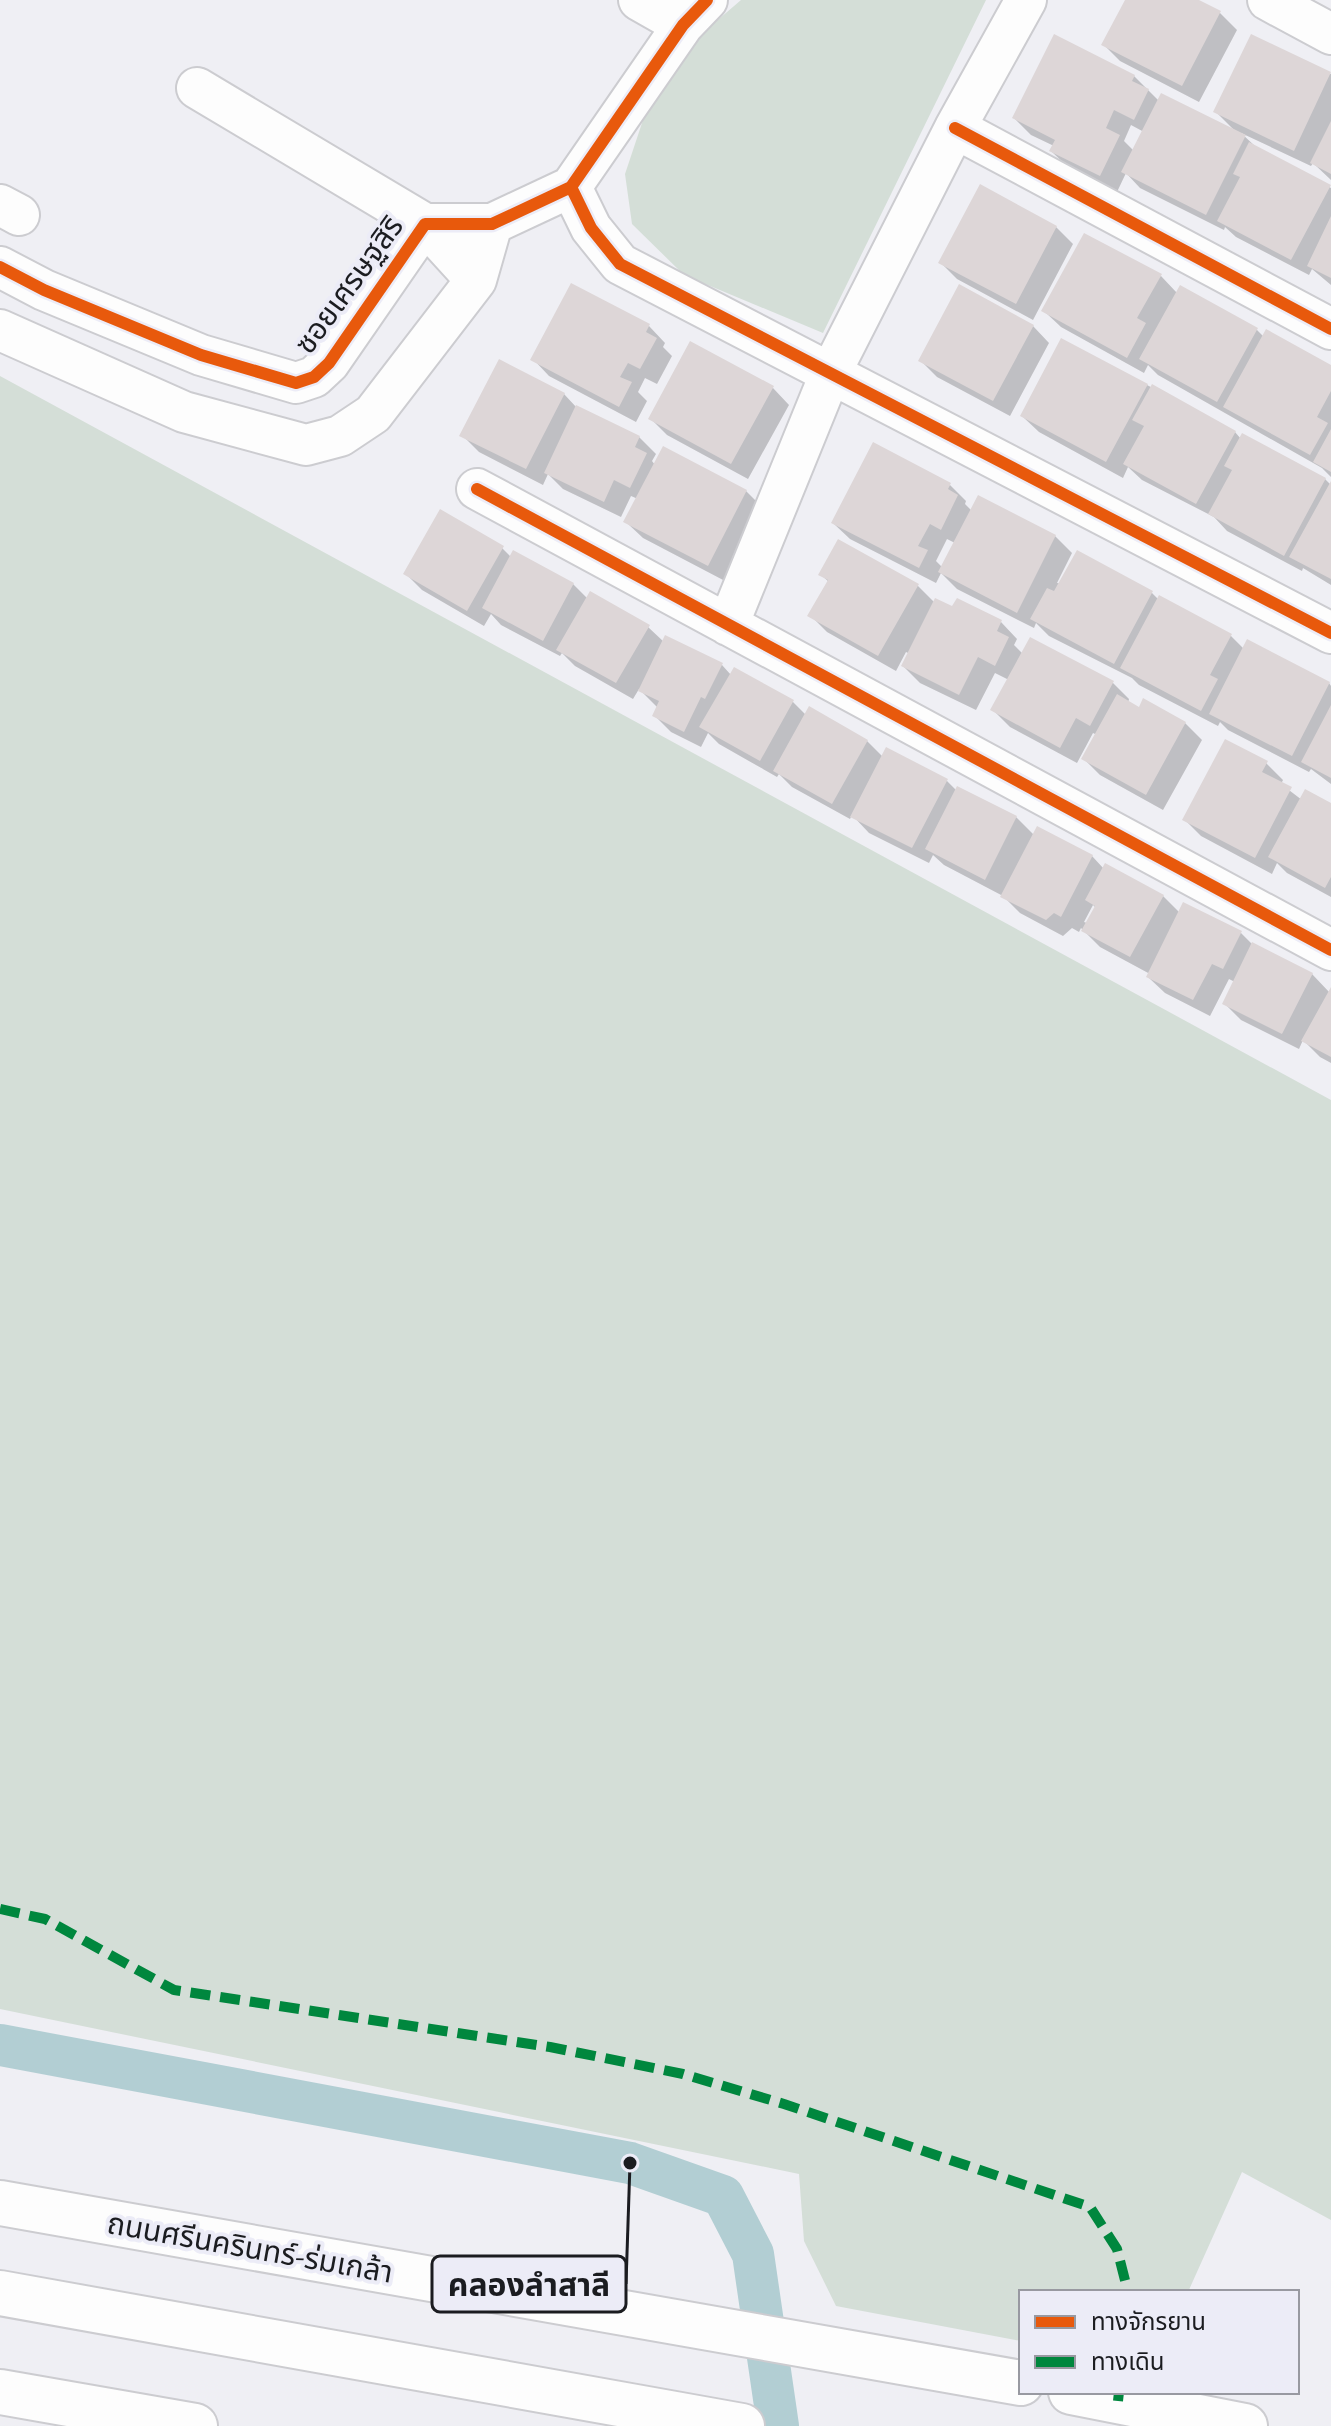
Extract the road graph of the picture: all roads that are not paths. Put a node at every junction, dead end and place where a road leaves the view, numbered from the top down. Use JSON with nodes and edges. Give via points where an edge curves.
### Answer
{"nodes":[{"id":1,"x":639,"y":0,"type":"edge"},
{"id":2,"x":1026,"y":0,"type":"edge"},
{"id":3,"x":1268,"y":0,"type":"edge"},
{"id":4,"x":695,"y":12,"type":"edge"},
{"id":5,"x":1331,"y":34,"type":"edge"},
{"id":6,"x":197,"y":88,"type":"dead end"},
{"id":7,"x":955,"y":128,"type":"junction"},
{"id":8,"x":571,"y":187,"type":"junction"},
{"id":9,"x":425,"y":224,"type":"junction"},
{"id":10,"x":492,"y":224,"type":"junction"},
{"id":11,"x":0,"y":267,"type":"edge"},
{"id":12,"x":476,"y":280,"type":"junction"},
{"id":13,"x":44,"y":290,"type":"junction"},
{"id":14,"x":1331,"y":329,"type":"edge"},
{"id":15,"x":16,"y":337,"type":"edge"},
{"id":16,"x":831,"y":372,"type":"junction"},
{"id":17,"x":296,"y":383,"type":"junction"},
{"id":18,"x":306,"y":445,"type":"junction"},
{"id":19,"x":477,"y":489,"type":"dead end"},
{"id":20,"x":728,"y":625,"type":"junction"},
{"id":21,"x":1331,"y":633,"type":"edge"},
{"id":22,"x":1331,"y":950,"type":"edge"},
{"id":23,"x":0,"y":2203,"type":"edge"},
{"id":24,"x":0,"y":2293,"type":"edge"},
{"id":25,"x":1019,"y":2383,"type":"edge"},
{"id":26,"x":0,"y":2392,"type":"edge"},
{"id":27,"x":1081,"y":2394,"type":"edge"},
{"id":28,"x":195,"y":2426,"type":"edge"},
{"id":29,"x":742,"y":2426,"type":"edge"},
{"id":30,"x":1245,"y":2426,"type":"edge"}],
"edges":[{"from":1,"to":4,"type":"street"},
{"from":2,"to":7,"type":"street"},
{"from":3,"to":5,"type":"street"},
{"from":4,"to":8,"type":"street"},
{"from":6,"to":9,"type":"street"},
{"from":7,"to":14,"type":"street"},
{"from":7,"to":16,"type":"street"},
{"from":8,"to":10,"type":"street","name":"ซอยเศรษฐสิริ"},
{"from":8,"to":16,"type":"street","via":[[591,228],[620,264]]},
{"from":9,"to":10,"type":"street","name":"ซอยเศรษฐสิริ"},
{"from":9,"to":12,"type":"street"},
{"from":9,"to":17,"type":"street","name":"ซอยเศรษฐสิริ","via":[[329,363],[314,377]]},
{"from":10,"to":12,"type":"street"},
{"from":11,"to":13,"type":"street","name":"ซอยเศรษฐสิริ"},
{"from":12,"to":18,"type":"street","via":[[373,414],[340,436]]},
{"from":13,"to":15,"type":"street"},
{"from":13,"to":17,"type":"street","name":"ซอยเศรษฐสิริ","via":[[201,355]]},
{"from":15,"to":18,"type":"street","via":[[184,412]]},
{"from":16,"to":20,"type":"street"},
{"from":16,"to":21,"type":"street"},
{"from":17,"to":18,"type":"street","name":"ซอยเศรษฐสิริ"},
{"from":19,"to":20,"type":"street"},
{"from":20,"to":22,"type":"street"},
{"from":23,"to":25,"type":"main road","name":"ถนนศรีนครินทร์-ร่มเกล้า"},
{"from":24,"to":29,"type":"main road"},
{"from":26,"to":28,"type":"main road"},
{"from":27,"to":30,"type":"main road"}]}
